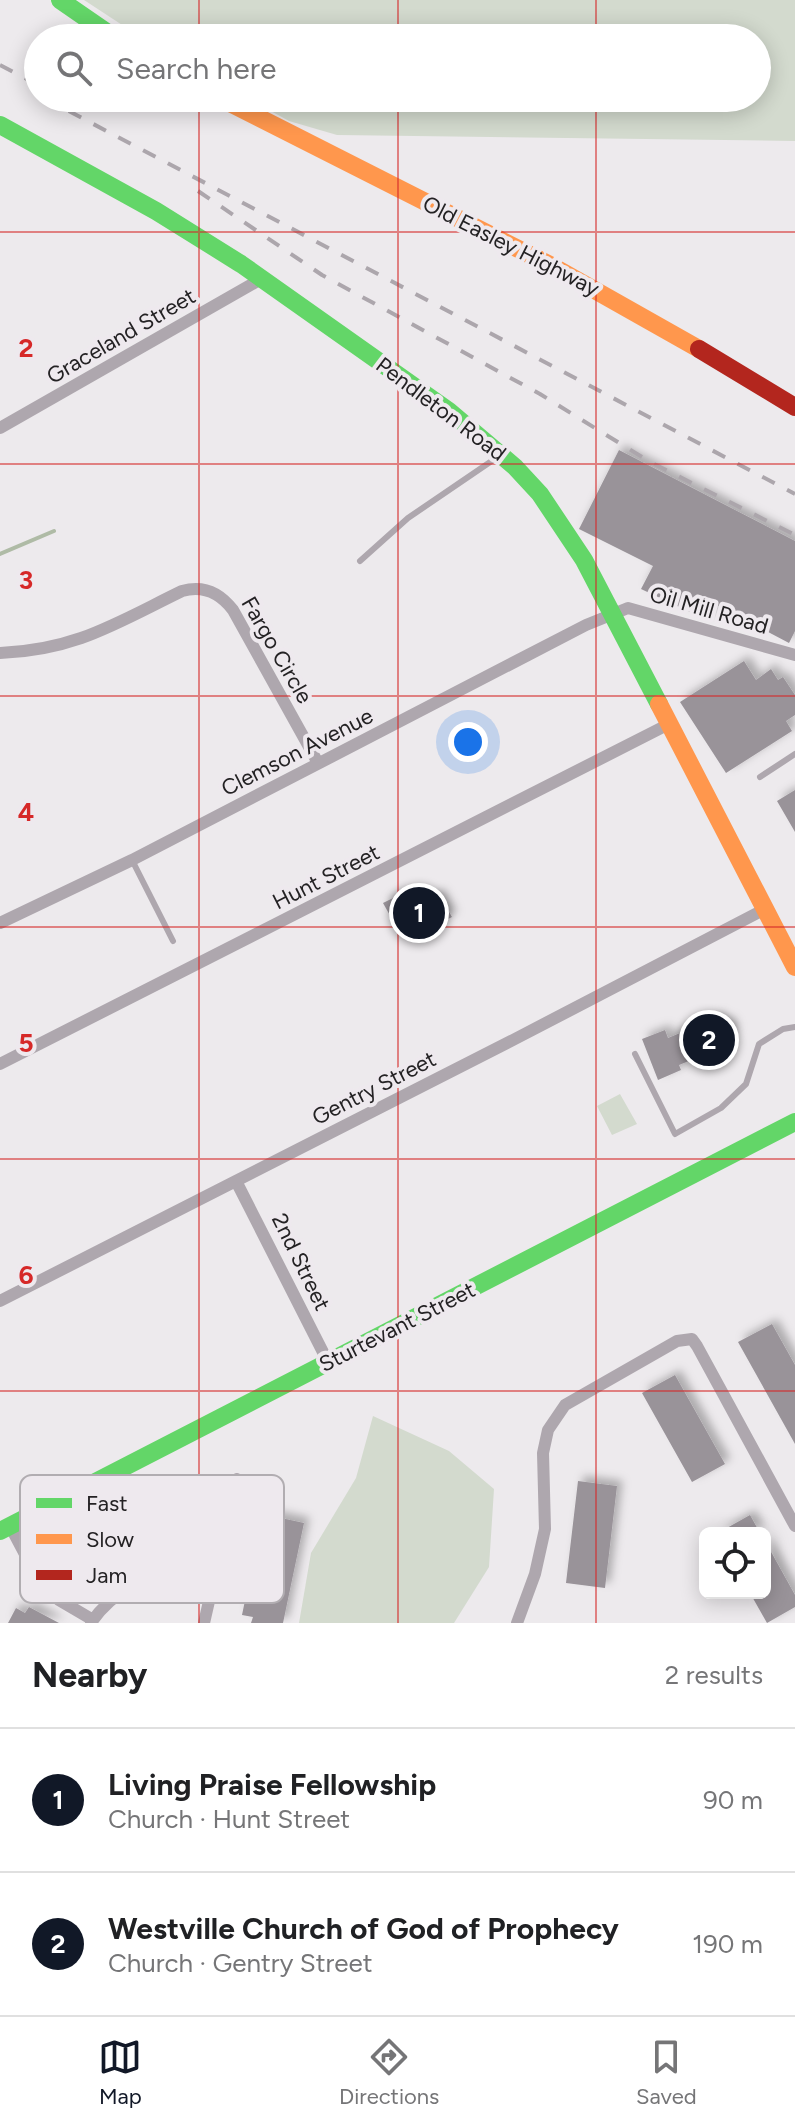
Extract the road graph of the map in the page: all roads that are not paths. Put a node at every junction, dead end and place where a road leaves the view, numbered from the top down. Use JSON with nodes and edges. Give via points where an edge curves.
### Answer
{"nodes":[{"id":1,"x":60,"y":0,"type":"edge"},
{"id":2,"x":95,"y":24,"type":"edge"},
{"id":3,"x":248,"y":112,"type":"edge"},
{"id":4,"x":0,"y":125,"type":"edge"},
{"id":5,"x":261,"y":279,"type":"junction"},
{"id":6,"x":795,"y":407,"type":"edge"},
{"id":7,"x":0,"y":428,"type":"edge"},
{"id":8,"x":502,"y":454,"type":"junction"},
{"id":9,"x":360,"y":561,"type":"dead end"},
{"id":10,"x":612,"y":613,"type":"junction"},
{"id":11,"x":0,"y":653,"type":"edge"},
{"id":12,"x":795,"y":655,"type":"edge"},
{"id":13,"x":669,"y":724,"type":"junction"},
{"id":14,"x":795,"y":754,"type":"edge"},
{"id":15,"x":318,"y":763,"type":"junction"},
{"id":16,"x":760,"y":777,"type":"dead end"},
{"id":17,"x":132,"y":860,"type":"junction"},
{"id":18,"x":765,"y":909,"type":"junction"},
{"id":19,"x":0,"y":923,"type":"edge"},
{"id":20,"x":173,"y":941,"type":"dead end"},
{"id":21,"x":795,"y":967,"type":"edge"},
{"id":22,"x":795,"y":1027,"type":"edge"},
{"id":23,"x":635,"y":1054,"type":"dead end"},
{"id":24,"x":0,"y":1064,"type":"edge"},
{"id":25,"x":795,"y":1122,"type":"edge"},
{"id":26,"x":236,"y":1181,"type":"junction"},
{"id":27,"x":0,"y":1301,"type":"edge"},
{"id":28,"x":328,"y":1362,"type":"junction"},
{"id":29,"x":109,"y":1475,"type":"edge"},
{"id":30,"x":795,"y":1526,"type":"edge"},
{"id":31,"x":5,"y":1529,"type":"edge"},
{"id":32,"x":20,"y":1552,"type":"edge"},
{"id":33,"x":64,"y":1603,"type":"edge"},
{"id":34,"x":110,"y":1603,"type":"edge"},
{"id":35,"x":209,"y":1603,"type":"edge"},
{"id":36,"x":92,"y":1622,"type":"edge"},
{"id":37,"x":204,"y":1623,"type":"edge"},
{"id":38,"x":517,"y":1623,"type":"edge"}],
"edges":[{"from":1,"to":2,"type":"street"},
{"from":3,"to":6,"type":"street","name":"Old Easley Highway","via":[[552,266]]},
{"from":4,"to":5,"type":"street","name":"Pendleton Road","via":[[156,211]]},
{"from":5,"to":7,"type":"street","name":"Graceland Street"},
{"from":5,"to":8,"type":"street","name":"Pendleton Road"},
{"from":8,"to":9,"type":"lane","via":[[408,518]]},
{"from":8,"to":10,"type":"street","name":"Pendleton Road","via":[[561,523]]},
{"from":10,"to":12,"type":"street","name":"Oil Mill Road","via":[[628,608]]},
{"from":10,"to":13,"type":"street","name":"Pendleton Road"},
{"from":10,"to":15,"type":"street","name":"Clemson Avenue"},
{"from":11,"to":15,"type":"street","name":"Fargo Circle","via":[[78,641],[182,591],[208,590],[233,610]]},
{"from":13,"to":18,"type":"street","name":"Pendleton Road"},
{"from":13,"to":24,"type":"street","name":"Hunt Street"},
{"from":14,"to":16,"type":"lane"},
{"from":15,"to":17,"type":"street","name":"Clemson Avenue"},
{"from":17,"to":19,"type":"street","name":"Clemson Avenue"},
{"from":17,"to":20,"type":"lane"},
{"from":18,"to":21,"type":"street","name":"Pendleton Road"},
{"from":18,"to":26,"type":"street","name":"Gentry Street"},
{"from":22,"to":23,"type":"lane","via":[[759,1044],[746,1084],[721,1108],[675,1134]]},
{"from":25,"to":28,"type":"street","name":"Sturtevant Street"},
{"from":26,"to":27,"type":"street","name":"Gentry Street"},
{"from":26,"to":28,"type":"street","name":"2nd Street"},
{"from":28,"to":29,"type":"street","name":"Sturtevant Street"},
{"from":30,"to":38,"type":"street","via":[[697,1346],[692,1339],[677,1341],[565,1405],[548,1430],[543,1453],[545,1529]]},
{"from":31,"to":32,"type":"street"},
{"from":33,"to":36,"type":"street"},
{"from":34,"to":36,"type":"street"},
{"from":35,"to":37,"type":"street"}]}
